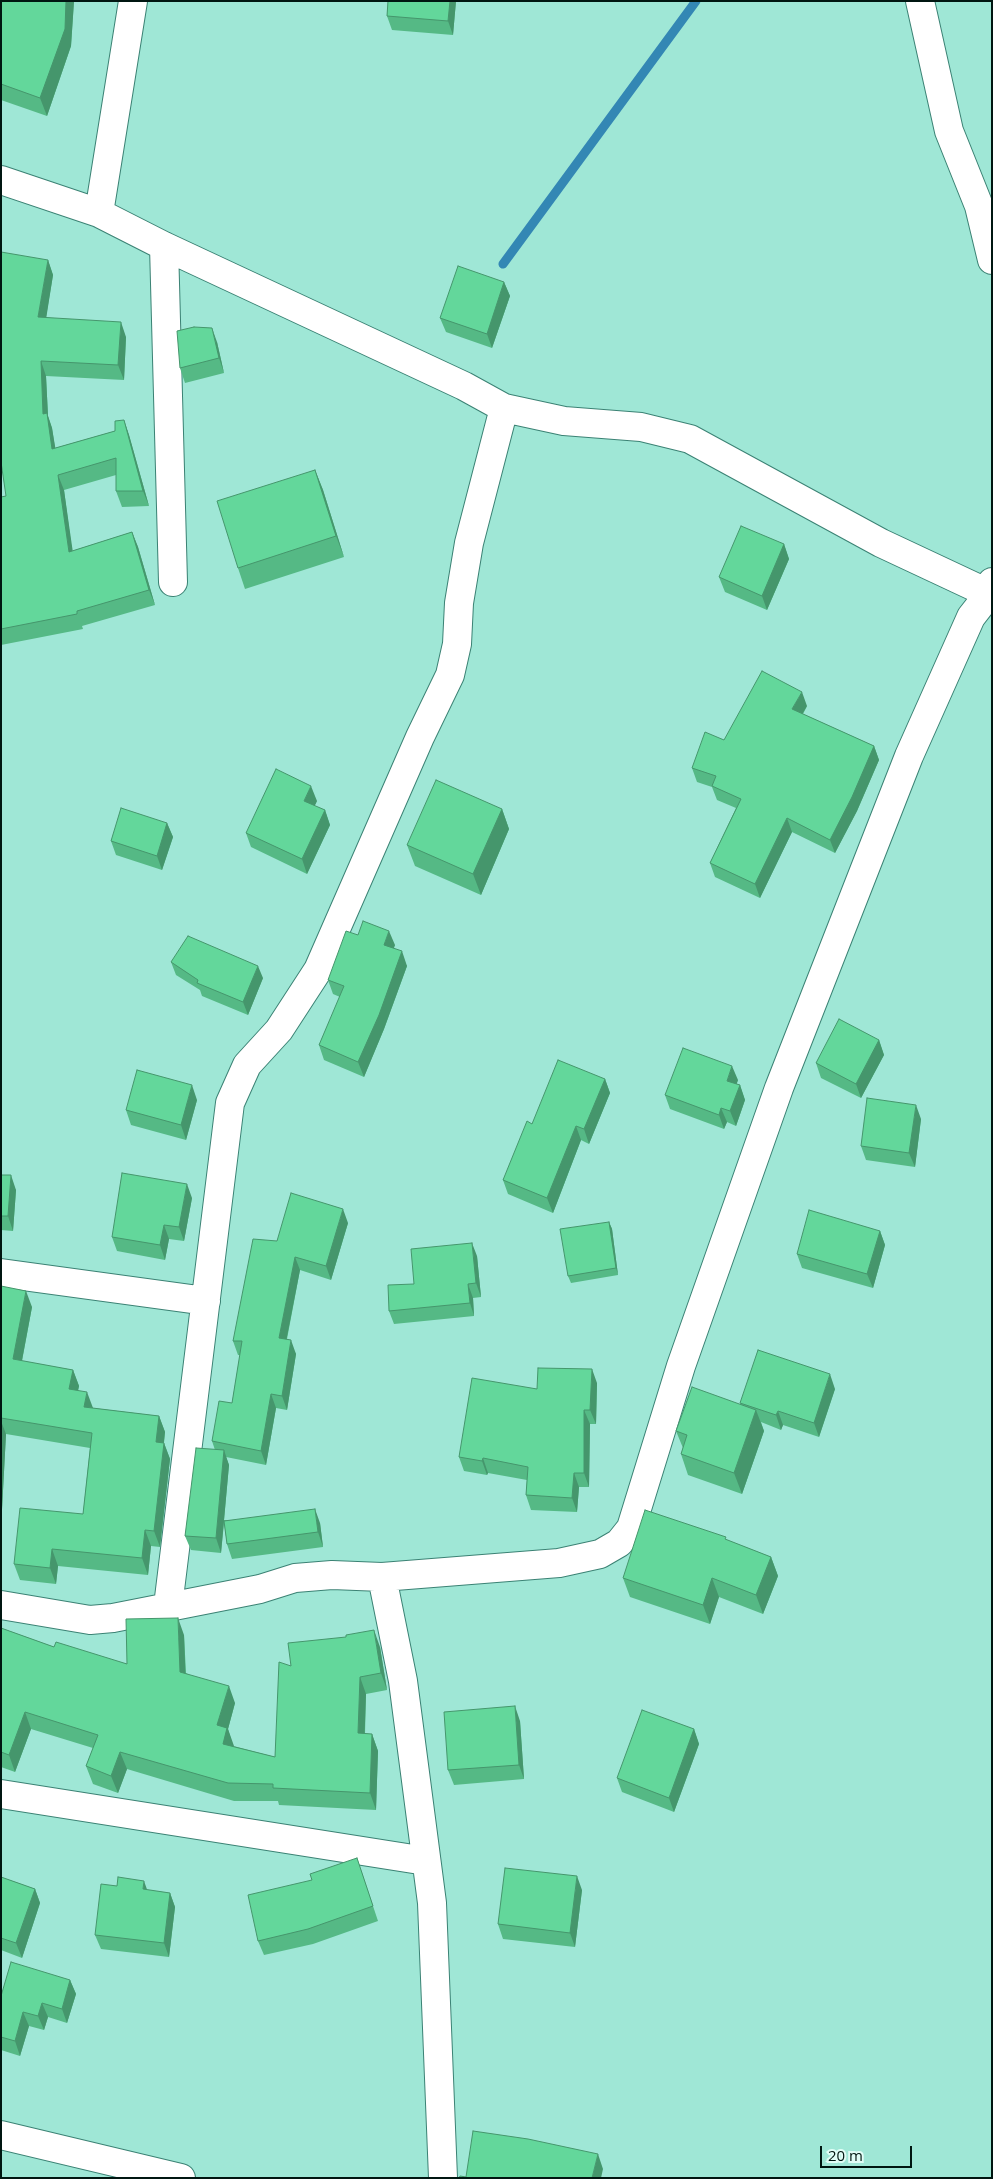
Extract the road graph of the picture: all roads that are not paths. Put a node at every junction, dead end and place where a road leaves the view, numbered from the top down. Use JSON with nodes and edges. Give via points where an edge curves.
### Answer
{"nodes":[{"id":1,"x":133,"y":1,"type":"edge"},
{"id":2,"x":920,"y":1,"type":"edge"},
{"id":3,"x":1,"y":180,"type":"edge"},
{"id":4,"x":100,"y":212,"type":"junction"},
{"id":5,"x":164,"y":246,"type":"junction"},
{"id":6,"x":992,"y":260,"type":"edge"},
{"id":7,"x":504,"y":408,"type":"junction"},
{"id":8,"x":173,"y":582,"type":"dead end"},
{"id":9,"x":991,"y":591,"type":"edge"},
{"id":10,"x":1,"y":1273,"type":"edge"},
{"id":11,"x":206,"y":1302,"type":"junction"},
{"id":12,"x":382,"y":1577,"type":"junction"},
{"id":13,"x":1,"y":1605,"type":"edge"},
{"id":14,"x":168,"y":1606,"type":"junction"},
{"id":15,"x":1,"y":1794,"type":"edge"},
{"id":16,"x":426,"y":1861,"type":"junction"},
{"id":17,"x":1,"y":2136,"type":"edge"},
{"id":18,"x":115,"y":2170,"type":"edge"},
{"id":19,"x":181,"y":2178,"type":"edge"},
{"id":20,"x":443,"y":2178,"type":"edge"}],
"edges":[{"from":1,"to":4,"type":"street"},
{"from":2,"to":6,"type":"street","via":[[949,131],[979,206]]},
{"from":3,"to":4,"type":"street"},
{"from":4,"to":5,"type":"street"},
{"from":5,"to":7,"type":"street","via":[[464,386]]},
{"from":5,"to":8,"type":"street"},
{"from":7,"to":9,"type":"street","via":[[564,421],[641,427],[690,439],[881,543]]},
{"from":7,"to":11,"type":"street","via":[[469,543],[459,603],[457,644],[450,675],[318,970],[279,1030],[247,1065],[230,1103]]},
{"from":9,"to":12,"type":"street","via":[[971,618],[909,756],[779,1088],[681,1366],[631,1528],[619,1543],[600,1554],[559,1563]]},
{"from":10,"to":11,"type":"street"},
{"from":11,"to":14,"type":"street"},
{"from":12,"to":14,"type":"street","via":[[332,1575],[294,1578]]},
{"from":12,"to":16,"type":"street","via":[[403,1681]]},
{"from":13,"to":14,"type":"street","via":[[90,1620]]},
{"from":15,"to":16,"type":"street"},
{"from":16,"to":20,"type":"street","via":[[432,1903]]},
{"from":17,"to":18,"type":"street"},
{"from":18,"to":19,"type":"street"}]}
